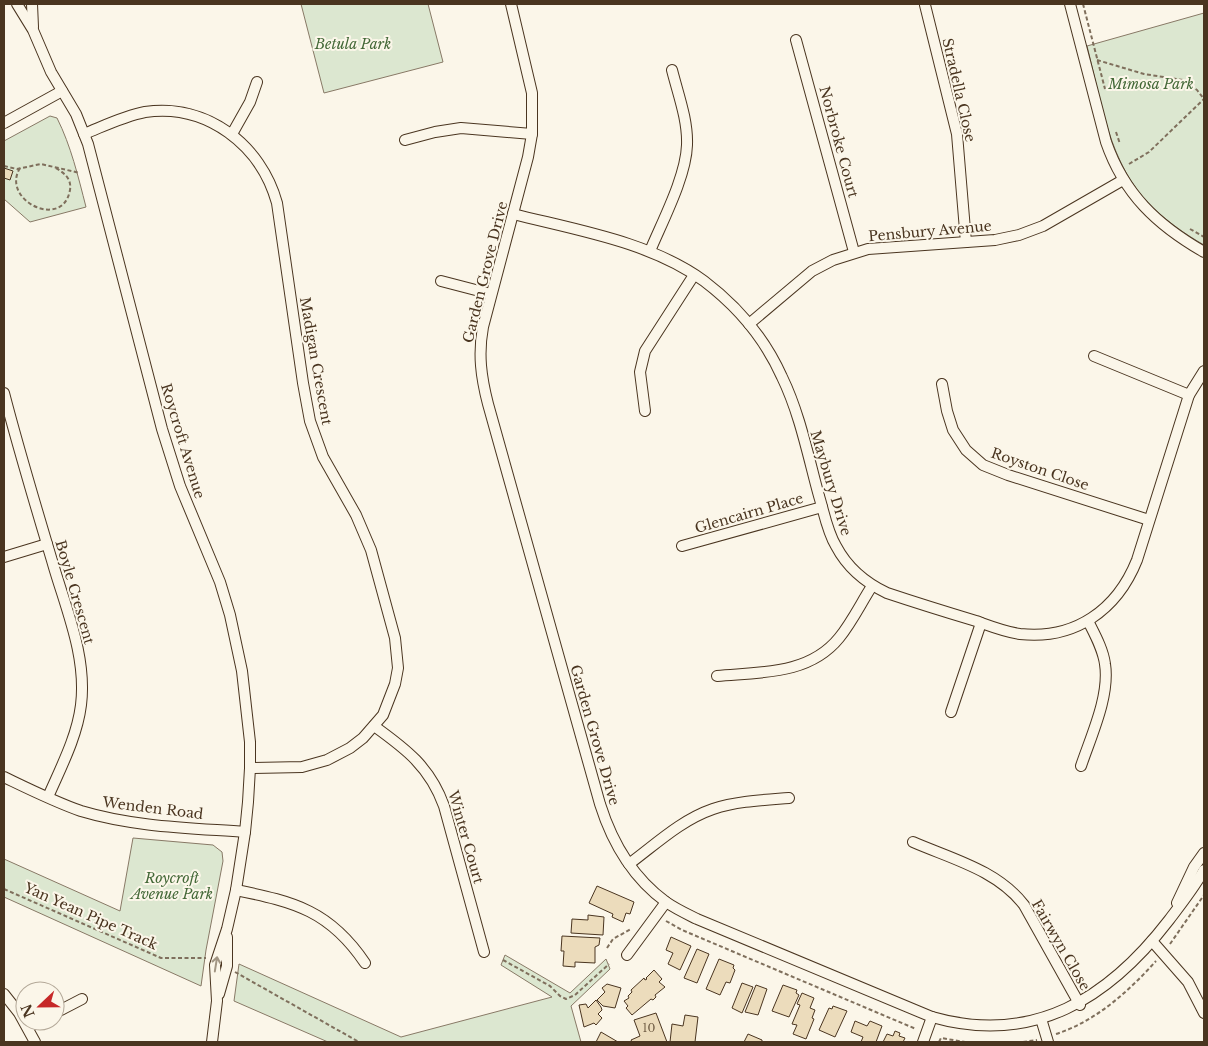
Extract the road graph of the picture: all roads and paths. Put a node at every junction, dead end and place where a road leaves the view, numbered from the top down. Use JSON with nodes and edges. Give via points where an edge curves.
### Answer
{"nodes":[{"id":1,"x":17,"y":4,"type":"edge"},
{"id":2,"x":32,"y":4,"type":"edge"},
{"id":3,"x":511,"y":4,"type":"edge"},
{"id":4,"x":1070,"y":4,"type":"edge"},
{"id":5,"x":1083,"y":4,"type":"edge"},
{"id":6,"x":925,"y":5,"type":"dead end"},
{"id":7,"x":33,"y":30,"type":"junction"},
{"id":8,"x":796,"y":40,"type":"dead end"},
{"id":9,"x":1097,"y":60,"type":"junction"},
{"id":10,"x":672,"y":70,"type":"dead end"},
{"id":11,"x":257,"y":82,"type":"dead end"},
{"id":12,"x":62,"y":92,"type":"junction"},
{"id":13,"x":1105,"y":92,"type":"dead end"},
{"id":14,"x":1204,"y":99,"type":"edge"},
{"id":15,"x":4,"y":123,"type":"edge"},
{"id":16,"x":1114,"y":127,"type":"dead end"},
{"id":17,"x":84,"y":134,"type":"junction"},
{"id":18,"x":232,"y":134,"type":"junction"},
{"id":19,"x":532,"y":134,"type":"junction"},
{"id":20,"x":405,"y":140,"type":"dead end"},
{"id":21,"x":1122,"y":150,"type":"dead end"},
{"id":22,"x":1126,"y":160,"type":"dead end"},
{"id":23,"x":1128,"y":164,"type":"junction"},
{"id":24,"x":4,"y":166,"type":"edge"},
{"id":25,"x":54,"y":167,"type":"junction"},
{"id":26,"x":20,"y":168,"type":"junction"},
{"id":27,"x":1132,"y":170,"type":"dead end"},
{"id":28,"x":80,"y":173,"type":"dead end"},
{"id":29,"x":1123,"y":180,"type":"junction"},
{"id":30,"x":513,"y":214,"type":"junction"},
{"id":31,"x":1189,"y":228,"type":"dead end"},
{"id":32,"x":1204,"y":238,"type":"edge"},
{"id":33,"x":966,"y":242,"type":"junction"},
{"id":34,"x":650,"y":251,"type":"junction"},
{"id":35,"x":854,"y":252,"type":"junction"},
{"id":36,"x":1204,"y":252,"type":"edge"},
{"id":37,"x":694,"y":275,"type":"junction"},
{"id":38,"x":441,"y":281,"type":"dead end"},
{"id":39,"x":491,"y":294,"type":"junction"},
{"id":40,"x":749,"y":324,"type":"junction"},
{"id":41,"x":1094,"y":356,"type":"dead end"},
{"id":42,"x":1204,"y":370,"type":"edge"},
{"id":43,"x":942,"y":384,"type":"dead end"},
{"id":44,"x":4,"y":393,"type":"edge"},
{"id":45,"x":1189,"y":395,"type":"junction"},
{"id":46,"x":645,"y":411,"type":"dead end"},
{"id":47,"x":822,"y":507,"type":"junction"},
{"id":48,"x":1149,"y":520,"type":"junction"},
{"id":49,"x":47,"y":544,"type":"junction"},
{"id":50,"x":682,"y":546,"type":"dead end"},
{"id":51,"x":4,"y":557,"type":"edge"},
{"id":52,"x":872,"y":586,"type":"junction"},
{"id":53,"x":1088,"y":621,"type":"junction"},
{"id":54,"x":981,"y":623,"type":"junction"},
{"id":55,"x":717,"y":676,"type":"dead end"},
{"id":56,"x":951,"y":712,"type":"dead end"},
{"id":57,"x":374,"y":726,"type":"junction"},
{"id":58,"x":1081,"y":766,"type":"dead end"},
{"id":59,"x":250,"y":768,"type":"junction"},
{"id":60,"x":4,"y":777,"type":"edge"},
{"id":61,"x":48,"y":797,"type":"junction"},
{"id":62,"x":789,"y":798,"type":"dead end"},
{"id":63,"x":245,"y":832,"type":"junction"},
{"id":64,"x":913,"y":842,"type":"dead end"},
{"id":65,"x":1204,"y":852,"type":"edge"},
{"id":66,"x":629,"y":864,"type":"junction"},
{"id":67,"x":1204,"y":870,"type":"edge"},
{"id":68,"x":4,"y":889,"type":"edge"},
{"id":69,"x":236,"y":890,"type":"junction"},
{"id":70,"x":666,"y":902,"type":"junction"},
{"id":71,"x":657,"y":914,"type":"junction"},
{"id":72,"x":1170,"y":918,"type":"junction"},
{"id":73,"x":227,"y":929,"type":"junction"},
{"id":74,"x":632,"y":929,"type":"dead end"},
{"id":75,"x":1152,"y":941,"type":"junction"},
{"id":76,"x":607,"y":948,"type":"dead end"},
{"id":77,"x":484,"y":952,"type":"dead end"},
{"id":78,"x":628,"y":955,"type":"dead end"},
{"id":79,"x":503,"y":960,"type":"dead end"},
{"id":80,"x":216,"y":963,"type":"junction"},
{"id":81,"x":365,"y":964,"type":"dead end"},
{"id":82,"x":608,"y":964,"type":"dead end"},
{"id":83,"x":227,"y":968,"type":"junction"},
{"id":84,"x":4,"y":994,"type":"edge"},
{"id":85,"x":82,"y":999,"type":"dead end"},
{"id":86,"x":216,"y":1001,"type":"junction"},
{"id":87,"x":1080,"y":1005,"type":"junction"},
{"id":88,"x":65,"y":1008,"type":"edge"},
{"id":89,"x":15,"y":1009,"type":"edge"},
{"id":90,"x":1204,"y":1013,"type":"edge"},
{"id":91,"x":936,"y":1018,"type":"junction"},
{"id":92,"x":1042,"y":1022,"type":"junction"},
{"id":93,"x":913,"y":1035,"type":"dead end"},
{"id":94,"x":212,"y":1042,"type":"edge"},
{"id":95,"x":359,"y":1042,"type":"edge"},
{"id":96,"x":923,"y":1042,"type":"edge"},
{"id":97,"x":928,"y":1042,"type":"edge"},
{"id":98,"x":940,"y":1042,"type":"edge"},
{"id":99,"x":965,"y":1042,"type":"edge"},
{"id":100,"x":1048,"y":1042,"type":"edge"}],
"edges":[{"from":1,"to":7,"type":"street","name":"Roycroft Avenue"},
{"from":2,"to":7,"type":"street","name":"Roycroft Avenue"},
{"from":3,"to":19,"type":"street","name":"Garden Grove Drive","via":[[531,85]]},
{"from":4,"to":29,"type":"street","via":[[1106,142]]},
{"from":5,"to":9,"type":"path"},
{"from":6,"to":33,"type":"street","name":"Stradella Close","via":[[957,134]]},
{"from":7,"to":12,"type":"street","name":"Roycroft Avenue"},
{"from":8,"to":35,"type":"street","name":"Norbroke Court"},
{"from":9,"to":13,"type":"path"},
{"from":9,"to":14,"type":"path","via":[[1144,74],[1183,80]]},
{"from":10,"to":34,"type":"street","via":[[687,129],[687,156]]},
{"from":11,"to":18,"type":"street"},
{"from":12,"to":15,"type":"street"},
{"from":12,"to":17,"type":"street","name":"Roycroft Avenue"},
{"from":14,"to":23,"type":"path","via":[[1150,152]]},
{"from":16,"to":21,"type":"path"},
{"from":17,"to":18,"type":"street","name":"Madigan Crescent","via":[[132,115],[163,111],[198,116]]},
{"from":17,"to":59,"type":"street","name":"Roycroft Avenue","via":[[164,438],[230,615],[248,714]]},
{"from":18,"to":57,"type":"street","name":"Madigan Crescent","via":[[255,156],[274,190],[310,421],[323,457],[364,532],[393,629],[398,668],[395,684],[386,709]]},
{"from":19,"to":20,"type":"street","via":[[461,128]]},
{"from":19,"to":30,"type":"street","name":"Garden Grove Drive"},
{"from":22,"to":23,"type":"path"},
{"from":23,"to":27,"type":"path"},
{"from":24,"to":26,"type":"path"},
{"from":25,"to":26,"type":"path","via":[[34,164]]},
{"from":25,"to":26,"type":"path","via":[[68,177],[71,186],[65,203],[52,209],[32,207],[21,198],[14,182]]},
{"from":25,"to":28,"type":"path"},
{"from":29,"to":33,"type":"street","name":"Pensbury Avenue","via":[[1030,231],[1007,238]]},
{"from":29,"to":36,"type":"street","via":[[1162,224]]},
{"from":30,"to":34,"type":"street","name":"Maybury Drive"},
{"from":30,"to":39,"type":"street","name":"Garden Grove Drive"},
{"from":31,"to":32,"type":"path"},
{"from":33,"to":35,"type":"street","name":"Pensbury Avenue"},
{"from":34,"to":37,"type":"street","name":"Maybury Drive"},
{"from":35,"to":40,"type":"street","name":"Pensbury Avenue","via":[[822,265]]},
{"from":37,"to":40,"type":"street","name":"Maybury Drive"},
{"from":37,"to":46,"type":"street","via":[[645,351],[640,372]]},
{"from":38,"to":39,"type":"street"},
{"from":39,"to":66,"type":"street","name":"Garden Grove Drive","via":[[481,341],[484,386],[600,804],[612,837]]},
{"from":40,"to":47,"type":"street","name":"Maybury Drive","via":[[774,360],[790,395]]},
{"from":41,"to":45,"type":"street"},
{"from":42,"to":45,"type":"street","name":"Maybury Drive"},
{"from":43,"to":48,"type":"street","name":"Royston Close","via":[[953,430],[966,450],[982,465]]},
{"from":44,"to":49,"type":"street","name":"Boyle Crescent"},
{"from":45,"to":48,"type":"street","name":"Maybury Drive"},
{"from":47,"to":50,"type":"street","name":"Glencairn Place"},
{"from":47,"to":52,"type":"street","name":"Maybury Drive","via":[[831,536],[843,558]]},
{"from":48,"to":53,"type":"street","name":"Maybury Drive","via":[[1131,575],[1109,605]]},
{"from":49,"to":51,"type":"street"},
{"from":49,"to":61,"type":"street","name":"Boyle Crescent","via":[[75,639],[82,693],[75,731]]},
{"from":52,"to":54,"type":"street","name":"Maybury Drive"},
{"from":52,"to":55,"type":"street","via":[[839,638],[812,660],[778,671]]},
{"from":53,"to":54,"type":"street","name":"Maybury Drive","via":[[1057,633],[1029,635]]},
{"from":53,"to":58,"type":"street","via":[[1103,654],[1106,678]]},
{"from":54,"to":56,"type":"street"},
{"from":57,"to":59,"type":"street","name":"Madigan Crescent","via":[[350,748],[321,762],[302,767]]},
{"from":57,"to":77,"type":"street","name":"Winter Court","via":[[419,761],[436,786]]},
{"from":59,"to":63,"type":"street","name":"Roycroft Avenue"},
{"from":60,"to":61,"type":"street","name":"Wenden Road"},
{"from":61,"to":63,"type":"street","name":"Wenden Road","via":[[111,818]]},
{"from":62,"to":66,"type":"street","via":[[728,805],[701,814]]},
{"from":63,"to":69,"type":"street","name":"Roycroft Avenue"},
{"from":64,"to":87,"type":"street","name":"Fairwyn Close","via":[[992,876],[1016,895]]},
{"from":65,"to":72,"type":"street","name":"Garden Grove Drive"},
{"from":66,"to":70,"type":"street","name":"Garden Grove Drive"},
{"from":67,"to":72,"type":"street","name":"Garden Grove Drive"},
{"from":68,"to":80,"type":"path","name":"Yan Yean Pipe Track","via":[[161,958],[206,958]]},
{"from":69,"to":73,"type":"street","name":"Roycroft Avenue"},
{"from":69,"to":81,"type":"street","via":[[309,910],[346,938]]},
{"from":70,"to":71,"type":"street"},
{"from":70,"to":91,"type":"street","name":"Garden Grove Drive","via":[[721,930]]},
{"from":71,"to":78,"type":"street"},
{"from":71,"to":93,"type":"path","via":[[682,930],[916,1028]]},
{"from":72,"to":75,"type":"street","name":"Garden Grove Drive"},
{"from":73,"to":80,"type":"street","name":"Roycroft Avenue"},
{"from":73,"to":83,"type":"street","name":"Roycroft Avenue"},
{"from":74,"to":76,"type":"path","via":[[614,939]]},
{"from":75,"to":87,"type":"street","name":"Garden Grove Drive","via":[[1114,981]]},
{"from":75,"to":90,"type":"street","via":[[1188,982]]},
{"from":79,"to":82,"type":"path","via":[[550,986],[566,999],[575,995]]},
{"from":86,"to":80,"type":"street","name":"Roycroft Avenue","one_way":true},
{"from":83,"to":86,"type":"street","name":"Roycroft Avenue"},
{"from":83,"to":95,"type":"path"},
{"from":84,"to":89,"type":"street"},
{"from":85,"to":88,"type":"street"},
{"from":86,"to":94,"type":"street","name":"Roycroft Avenue"},
{"from":87,"to":92,"type":"street","name":"Garden Grove Drive"},
{"from":91,"to":92,"type":"street","name":"Garden Grove Drive","via":[[992,1029]]},
{"from":91,"to":96,"type":"street"},
{"from":91,"to":97,"type":"street"},
{"from":92,"to":100,"type":"street"},
{"from":98,"to":99,"type":"path","via":[[941,1038]]}]}
